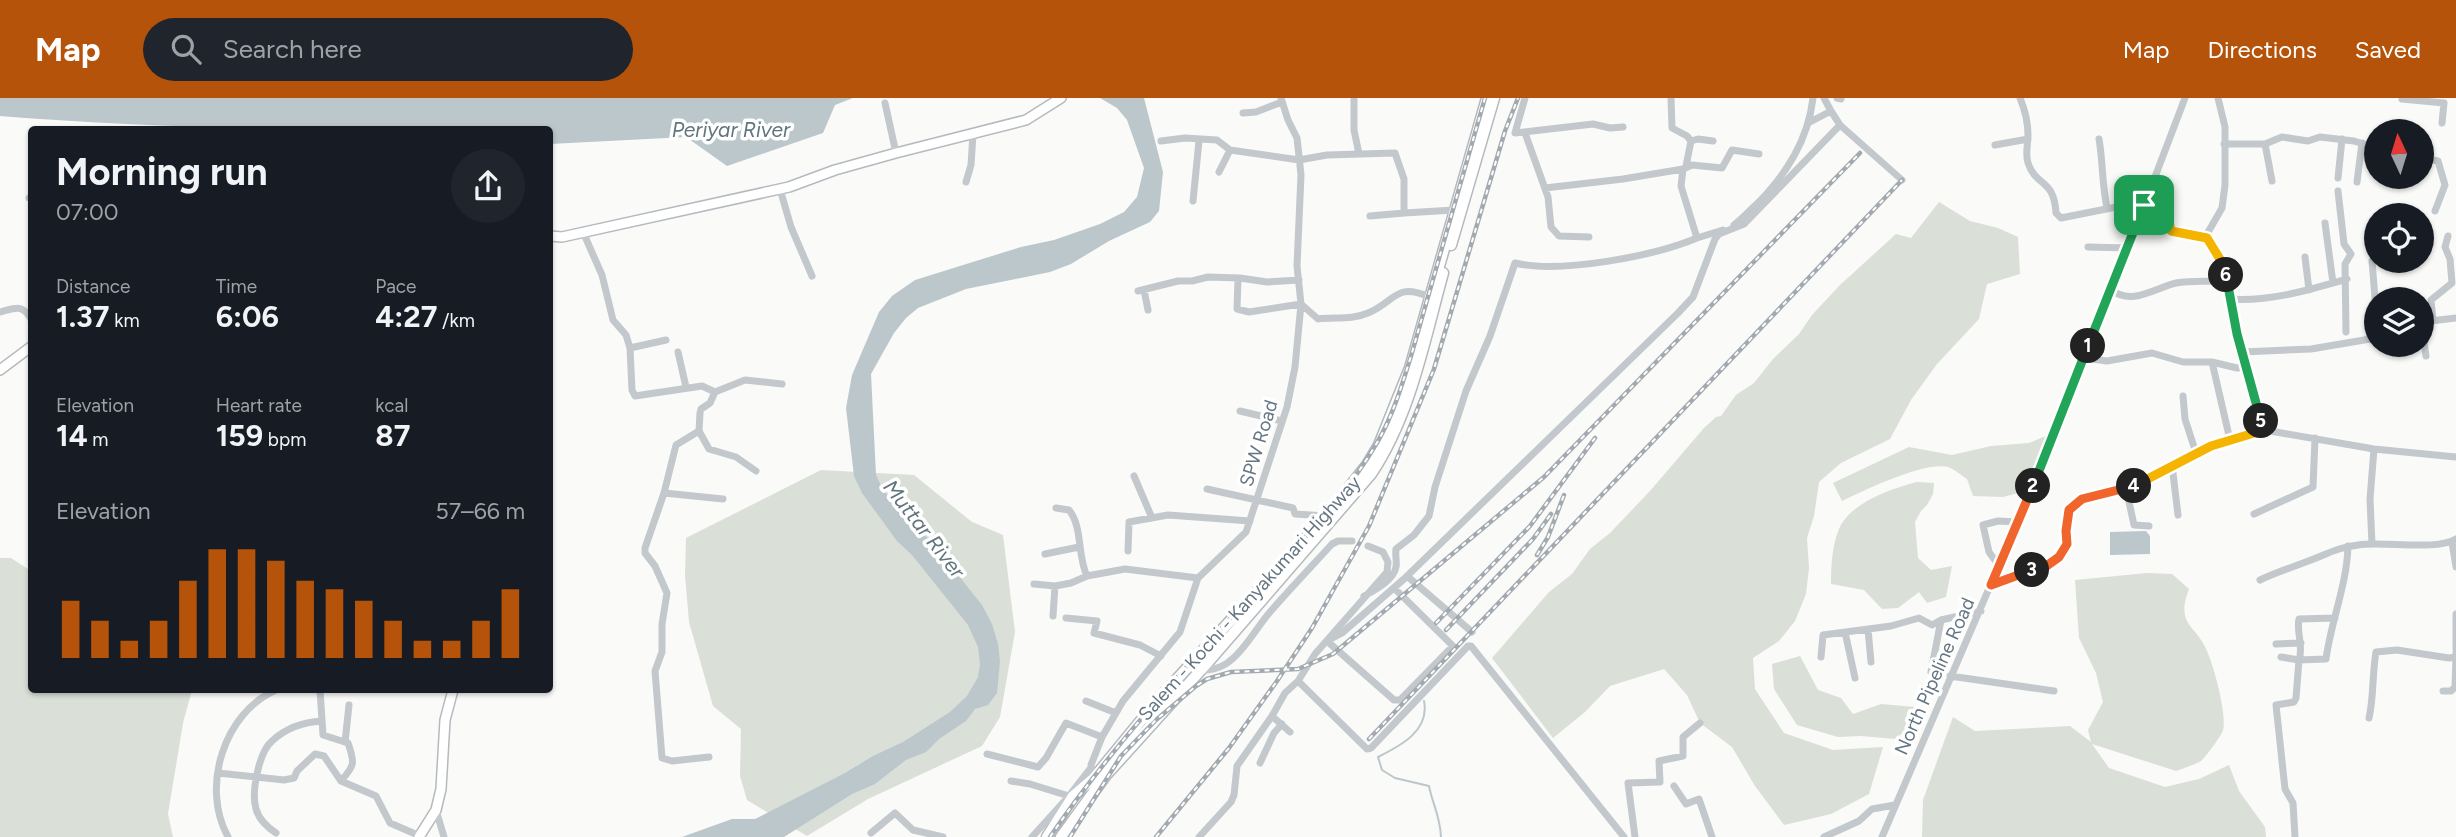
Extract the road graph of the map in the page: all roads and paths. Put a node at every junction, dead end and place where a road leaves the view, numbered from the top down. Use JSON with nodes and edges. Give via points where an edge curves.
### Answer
{"nodes":[{"id":1,"x":1487,"y":98,"type":"edge"},
{"id":2,"x":1494,"y":98,"type":"edge"},
{"id":3,"x":1525,"y":98,"type":"edge"},
{"id":4,"x":1671,"y":98,"type":"edge"},
{"id":5,"x":1813,"y":98,"type":"edge"},
{"id":6,"x":1825,"y":98,"type":"edge"},
{"id":7,"x":2020,"y":98,"type":"edge"},
{"id":8,"x":2185,"y":98,"type":"edge"},
{"id":9,"x":2218,"y":98,"type":"edge"},
{"id":10,"x":2402,"y":99,"type":"edge"},
{"id":11,"x":1281,"y":100,"type":"edge"},
{"id":12,"x":1354,"y":100,"type":"dead end"},
{"id":13,"x":1057,"y":101,"type":"edge"},
{"id":14,"x":885,"y":103,"type":"dead end"},
{"id":15,"x":1831,"y":111,"type":"junction"},
{"id":16,"x":1243,"y":113,"type":"dead end"},
{"id":17,"x":1810,"y":122,"type":"junction"},
{"id":18,"x":2442,"y":123,"type":"dead end"},
{"id":19,"x":1840,"y":125,"type":"junction"},
{"id":20,"x":1623,"y":127,"type":"dead end"},
{"id":21,"x":1525,"y":133,"type":"junction"},
{"id":22,"x":973,"y":134,"type":"junction"},
{"id":23,"x":2028,"y":139,"type":"junction"},
{"id":24,"x":2099,"y":139,"type":"dead end"},
{"id":25,"x":2342,"y":139,"type":"junction"},
{"id":26,"x":1161,"y":141,"type":"dead end"},
{"id":27,"x":1199,"y":141,"type":"junction"},
{"id":28,"x":1690,"y":141,"type":"junction"},
{"id":29,"x":1713,"y":141,"type":"dead end"},
{"id":30,"x":2224,"y":144,"type":"junction"},
{"id":31,"x":2264,"y":144,"type":"junction"},
{"id":32,"x":2362,"y":144,"type":"joint"},
{"id":33,"x":1995,"y":145,"type":"dead end"},
{"id":34,"x":1230,"y":150,"type":"junction"},
{"id":35,"x":896,"y":152,"type":"junction"},
{"id":36,"x":1359,"y":154,"type":"junction"},
{"id":37,"x":1759,"y":154,"type":"dead end"},
{"id":38,"x":1299,"y":160,"type":"junction"},
{"id":39,"x":2434,"y":160,"type":"edge"},
{"id":40,"x":1685,"y":168,"type":"junction"},
{"id":41,"x":1219,"y":172,"type":"dead end"},
{"id":42,"x":2338,"y":178,"type":"dead end"},
{"id":43,"x":1902,"y":180,"type":"dead end"},
{"id":44,"x":2272,"y":181,"type":"dead end"},
{"id":45,"x":967,"y":182,"type":"dead end"},
{"id":46,"x":2357,"y":182,"type":"dead end"},
{"id":47,"x":1545,"y":188,"type":"junction"},
{"id":48,"x":780,"y":189,"type":"junction"},
{"id":49,"x":2338,"y":191,"type":"dead end"},
{"id":50,"x":1194,"y":201,"type":"dead end"},
{"id":51,"x":2144,"y":205,"type":"junction"},
{"id":52,"x":2107,"y":208,"type":"junction"},
{"id":53,"x":1454,"y":210,"type":"junction"},
{"id":54,"x":2435,"y":211,"type":"dead end"},
{"id":55,"x":1404,"y":214,"type":"junction"},
{"id":56,"x":1370,"y":216,"type":"dead end"},
{"id":57,"x":2325,"y":223,"type":"dead end"},
{"id":58,"x":583,"y":232,"type":"junction"},
{"id":59,"x":553,"y":236,"type":"edge"},
{"id":60,"x":2448,"y":236,"type":"dead end"},
{"id":61,"x":1589,"y":237,"type":"dead end"},
{"id":62,"x":1696,"y":238,"type":"junction"},
{"id":63,"x":2207,"y":238,"type":"junction"},
{"id":64,"x":2088,"y":247,"type":"dead end"},
{"id":65,"x":2128,"y":248,"type":"junction"},
{"id":66,"x":2305,"y":257,"type":"dead end"},
{"id":67,"x":812,"y":276,"type":"dead end"},
{"id":68,"x":1238,"y":279,"type":"junction"},
{"id":69,"x":1299,"y":279,"type":"junction"},
{"id":70,"x":2347,"y":279,"type":"junction"},
{"id":71,"x":2227,"y":281,"type":"junction"},
{"id":72,"x":2333,"y":283,"type":"junction"},
{"id":73,"x":2455,"y":284,"type":"edge"},
{"id":74,"x":2112,"y":290,"type":"junction"},
{"id":75,"x":2309,"y":290,"type":"junction"},
{"id":76,"x":1430,"y":297,"type":"junction"},
{"id":77,"x":2434,"y":298,"type":"edge"},
{"id":78,"x":2229,"y":299,"type":"junction"},
{"id":79,"x":1301,"y":304,"type":"junction"},
{"id":80,"x":1148,"y":310,"type":"dead end"},
{"id":81,"x":0,"y":313,"type":"edge"},
{"id":82,"x":28,"y":313,"type":"edge"},
{"id":83,"x":2456,"y":318,"type":"edge"},
{"id":84,"x":2434,"y":320,"type":"edge"},
{"id":85,"x":2346,"y":332,"type":"dead end"},
{"id":86,"x":666,"y":340,"type":"dead end"},
{"id":87,"x":2364,"y":340,"type":"edge"},
{"id":88,"x":630,"y":348,"type":"junction"},
{"id":89,"x":28,"y":349,"type":"edge"},
{"id":90,"x":678,"y":352,"type":"dead end"},
{"id":91,"x":2242,"y":352,"type":"junction"},
{"id":92,"x":2084,"y":358,"type":"junction"},
{"id":93,"x":2212,"y":362,"type":"junction"},
{"id":94,"x":2246,"y":367,"type":"junction"},
{"id":95,"x":0,"y":370,"type":"edge"},
{"id":96,"x":782,"y":384,"type":"dead end"},
{"id":97,"x":686,"y":387,"type":"junction"},
{"id":98,"x":715,"y":392,"type":"junction"},
{"id":99,"x":2183,"y":396,"type":"dead end"},
{"id":100,"x":1240,"y":411,"type":"dead end"},
{"id":101,"x":1282,"y":421,"type":"junction"},
{"id":102,"x":2264,"y":430,"type":"junction"},
{"id":103,"x":699,"y":431,"type":"junction"},
{"id":104,"x":2315,"y":438,"type":"junction"},
{"id":105,"x":2230,"y":440,"type":"junction"},
{"id":106,"x":2374,"y":449,"type":"junction"},
{"id":107,"x":2196,"y":453,"type":"junction"},
{"id":108,"x":2456,"y":457,"type":"edge"},
{"id":109,"x":2172,"y":465,"type":"junction"},
{"id":110,"x":756,"y":471,"type":"dead end"},
{"id":111,"x":1134,"y":476,"type":"dead end"},
{"id":112,"x":2126,"y":488,"type":"junction"},
{"id":113,"x":1208,"y":489,"type":"dead end"},
{"id":114,"x":664,"y":493,"type":"junction"},
{"id":115,"x":723,"y":499,"type":"dead end"},
{"id":116,"x":1258,"y":499,"type":"junction"},
{"id":117,"x":1056,"y":508,"type":"dead end"},
{"id":118,"x":2254,"y":514,"type":"dead end"},
{"id":119,"x":2178,"y":515,"type":"dead end"},
{"id":120,"x":1326,"y":516,"type":"junction"},
{"id":121,"x":1152,"y":518,"type":"junction"},
{"id":122,"x":1250,"y":521,"type":"junction"},
{"id":123,"x":2018,"y":522,"type":"junction"},
{"id":124,"x":2149,"y":526,"type":"dead end"},
{"id":125,"x":1352,"y":541,"type":"dead end"},
{"id":126,"x":2454,"y":541,"type":"edge"},
{"id":127,"x":2372,"y":544,"type":"junction"},
{"id":128,"x":1368,"y":546,"type":"dead end"},
{"id":129,"x":2348,"y":546,"type":"junction"},
{"id":130,"x":1079,"y":547,"type":"junction"},
{"id":131,"x":1128,"y":551,"type":"dead end"},
{"id":132,"x":1045,"y":554,"type":"dead end"},
{"id":133,"x":1999,"y":566,"type":"junction"},
{"id":134,"x":2456,"y":567,"type":"edge"},
{"id":135,"x":1087,"y":576,"type":"junction"},
{"id":136,"x":1407,"y":576,"type":"junction"},
{"id":137,"x":1199,"y":578,"type":"junction"},
{"id":138,"x":2260,"y":580,"type":"dead end"},
{"id":139,"x":1034,"y":584,"type":"dead end"},
{"id":140,"x":1991,"y":585,"type":"junction"},
{"id":141,"x":1055,"y":586,"type":"junction"},
{"id":142,"x":1394,"y":589,"type":"junction"},
{"id":143,"x":1364,"y":596,"type":"junction"},
{"id":144,"x":1980,"y":611,"type":"junction"},
{"id":145,"x":2456,"y":614,"type":"edge"},
{"id":146,"x":1053,"y":616,"type":"dead end"},
{"id":147,"x":1066,"y":618,"type":"dead end"},
{"id":148,"x":2335,"y":618,"type":"junction"},
{"id":149,"x":1941,"y":620,"type":"junction"},
{"id":150,"x":1868,"y":629,"type":"junction"},
{"id":151,"x":1472,"y":632,"type":"dead end"},
{"id":152,"x":1845,"y":632,"type":"junction"},
{"id":153,"x":1327,"y":641,"type":"junction"},
{"id":154,"x":2301,"y":643,"type":"junction"},
{"id":155,"x":2276,"y":645,"type":"dead end"},
{"id":156,"x":2456,"y":653,"type":"edge"},
{"id":157,"x":1161,"y":656,"type":"junction"},
{"id":158,"x":1821,"y":657,"type":"dead end"},
{"id":159,"x":2281,"y":657,"type":"dead end"},
{"id":160,"x":2299,"y":660,"type":"junction"},
{"id":161,"x":1871,"y":662,"type":"dead end"},
{"id":162,"x":1187,"y":668,"type":"junction"},
{"id":163,"x":1200,"y":671,"type":"junction"},
{"id":164,"x":1931,"y":673,"type":"dead end"},
{"id":165,"x":1950,"y":676,"type":"junction"},
{"id":166,"x":1855,"y":678,"type":"dead end"},
{"id":167,"x":1298,"y":681,"type":"junction"},
{"id":168,"x":2054,"y":691,"type":"dead end"},
{"id":169,"x":2443,"y":691,"type":"dead end"},
{"id":170,"x":269,"y":693,"type":"edge"},
{"id":171,"x":320,"y":693,"type":"edge"},
{"id":172,"x":452,"y":693,"type":"edge"},
{"id":173,"x":1086,"y":701,"type":"dead end"},
{"id":174,"x":349,"y":705,"type":"dead end"},
{"id":175,"x":1116,"y":713,"type":"junction"},
{"id":176,"x":1272,"y":716,"type":"junction"},
{"id":177,"x":2369,"y":718,"type":"dead end"},
{"id":178,"x":322,"y":721,"type":"junction"},
{"id":179,"x":1700,"y":723,"type":"dead end"},
{"id":180,"x":1282,"y":724,"type":"junction"},
{"id":181,"x":1290,"y":732,"type":"dead end"},
{"id":182,"x":1102,"y":737,"type":"junction"},
{"id":183,"x":345,"y":742,"type":"junction"},
{"id":184,"x":987,"y":754,"type":"dead end"},
{"id":185,"x":709,"y":757,"type":"dead end"},
{"id":186,"x":1260,"y":763,"type":"dead end"},
{"id":187,"x":218,"y":773,"type":"junction"},
{"id":188,"x":1092,"y":774,"type":"junction"},
{"id":189,"x":257,"y":779,"type":"junction"},
{"id":190,"x":341,"y":781,"type":"junction"},
{"id":191,"x":1011,"y":781,"type":"dead end"},
{"id":192,"x":1674,"y":786,"type":"dead end"},
{"id":193,"x":1069,"y":796,"type":"junction"},
{"id":194,"x":1895,"y":805,"type":"junction"},
{"id":195,"x":436,"y":810,"type":"junction"},
{"id":196,"x":276,"y":833,"type":"dead end"},
{"id":197,"x":871,"y":833,"type":"dead end"},
{"id":198,"x":420,"y":836,"type":"edge"},
{"id":199,"x":228,"y":837,"type":"edge"},
{"id":200,"x":443,"y":837,"type":"edge"},
{"id":201,"x":943,"y":837,"type":"edge"},
{"id":202,"x":1032,"y":837,"type":"edge"},
{"id":203,"x":1047,"y":837,"type":"edge"},
{"id":204,"x":1061,"y":837,"type":"edge"},
{"id":205,"x":1199,"y":837,"type":"edge"},
{"id":206,"x":1624,"y":837,"type":"edge"},
{"id":207,"x":1635,"y":837,"type":"edge"},
{"id":208,"x":1712,"y":837,"type":"edge"},
{"id":209,"x":1824,"y":837,"type":"edge"},
{"id":210,"x":1882,"y":837,"type":"edge"},
{"id":211,"x":2294,"y":837,"type":"edge"}],
"edges":[{"from":1,"to":53,"type":"highway","name":"Salem - Kochi - Kanyakumari Highway"},
{"from":2,"to":163,"type":"highway","name":"Salem - Kochi - Kanyakumari Highway","via":[[1414,379],[1384,454],[1355,495]]},
{"from":3,"to":21,"type":"street","via":[[1515,133]]},
{"from":4,"to":28,"type":"street","via":[[1672,128]]},
{"from":5,"to":17,"type":"street"},
{"from":6,"to":15,"type":"street"},
{"from":7,"to":23,"type":"street"},
{"from":8,"to":51,"type":"street","name":"North Pipeline Road"},
{"from":9,"to":30,"type":"street"},
{"from":10,"to":18,"type":"street","via":[[2444,103]]},
{"from":11,"to":16,"type":"street"},
{"from":11,"to":38,"type":"street","name":"SPW Road","via":[[1297,138]]},
{"from":12,"to":36,"type":"street"},
{"from":13,"to":22,"type":"main road","via":[[1026,120]]},
{"from":14,"to":35,"type":"street"},
{"from":15,"to":17,"type":"street"},
{"from":15,"to":19,"type":"street"},
{"from":17,"to":62,"type":"street","via":[[1794,159],[1770,190],[1736,224]]},
{"from":19,"to":43,"type":"street"},
{"from":19,"to":136,"type":"street","via":[[1744,224],[1719,234],[1693,297]]},
{"from":20,"to":21,"type":"street","via":[[1593,124]]},
{"from":21,"to":47,"type":"street"},
{"from":22,"to":35,"type":"main road"},
{"from":22,"to":45,"type":"street"},
{"from":23,"to":33,"type":"street"},
{"from":23,"to":52,"type":"street","via":[[2028,163],[2053,193],[2061,218]]},
{"from":24,"to":52,"type":"street"},
{"from":25,"to":31,"type":"street","via":[[2282,137]]},
{"from":25,"to":32,"type":"street"},
{"from":25,"to":42,"type":"street"},
{"from":26,"to":27,"type":"street"},
{"from":27,"to":34,"type":"street","via":[[1217,140]]},
{"from":27,"to":50,"type":"street"},
{"from":28,"to":29,"type":"street"},
{"from":28,"to":40,"type":"street"},
{"from":30,"to":31,"type":"street"},
{"from":30,"to":63,"type":"street","via":[[2224,197]]},
{"from":31,"to":44,"type":"street"},
{"from":32,"to":46,"type":"street"},
{"from":34,"to":38,"type":"street"},
{"from":34,"to":41,"type":"street"},
{"from":35,"to":48,"type":"main road"},
{"from":36,"to":38,"type":"street"},
{"from":36,"to":55,"type":"street","via":[[1395,153],[1404,179]]},
{"from":37,"to":40,"type":"street","via":[[1732,150],[1722,168]]},
{"from":38,"to":69,"type":"street","name":"SPW Road"},
{"from":39,"to":54,"type":"street","via":[[2445,185]]},
{"from":40,"to":47,"type":"street"},
{"from":40,"to":62,"type":"street","via":[[1681,186]]},
{"from":47,"to":61,"type":"street","via":[[1555,232]]},
{"from":48,"to":58,"type":"main road"},
{"from":48,"to":67,"type":"street"},
{"from":49,"to":70,"type":"street","via":[[2344,244],[2351,254],[2345,264]]},
{"from":51,"to":52,"type":"street"},
{"from":51,"to":63,"type":"street","via":[[2166,205],[2171,231]]},
{"from":51,"to":65,"type":"street","name":"North Pipeline Road"},
{"from":53,"to":55,"type":"street"},
{"from":53,"to":76,"type":"highway","name":"Salem - Kochi - Kanyakumari Highway"},
{"from":55,"to":56,"type":"street"},
{"from":57,"to":72,"type":"street"},
{"from":58,"to":59,"type":"main road"},
{"from":58,"to":88,"type":"street","via":[[602,275],[613,320]]},
{"from":60,"to":73,"type":"street","via":[[2445,247]]},
{"from":62,"to":143,"type":"street","via":[[1636,256],[1572,267],[1515,263],[1466,391],[1429,516],[1396,549],[1396,569],[1390,577]]},
{"from":63,"to":71,"type":"street","via":[[2223,264]]},
{"from":64,"to":65,"type":"street"},
{"from":65,"to":74,"type":"street","name":"North Pipeline Road"},
{"from":66,"to":75,"type":"street"},
{"from":68,"to":69,"type":"street"},
{"from":68,"to":79,"type":"street","via":[[1237,309],[1250,312]]},
{"from":68,"to":80,"type":"street","via":[[1197,278],[1141,291]]},
{"from":69,"to":79,"type":"street","name":"SPW Road"},
{"from":70,"to":72,"type":"street"},
{"from":70,"to":85,"type":"street"},
{"from":71,"to":74,"type":"street","via":[[2177,283],[2136,296],[2120,297]]},
{"from":71,"to":78,"type":"street"},
{"from":72,"to":75,"type":"street"},
{"from":73,"to":77,"type":"street"},
{"from":74,"to":92,"type":"street","name":"North Pipeline Road"},
{"from":75,"to":78,"type":"street","via":[[2250,301]]},
{"from":76,"to":79,"type":"street","via":[[1412,290],[1402,292],[1369,313],[1346,319],[1318,319]]},
{"from":76,"to":120,"type":"highway","name":"Salem - Kochi - Kanyakumari Highway","via":[[1410,368],[1379,445]]},
{"from":78,"to":91,"type":"street"},
{"from":79,"to":101,"type":"street","name":"SPW Road","via":[[1295,367]]},
{"from":81,"to":82,"type":"street","via":[[13,307]]},
{"from":83,"to":84,"type":"street"},
{"from":86,"to":88,"type":"street"},
{"from":87,"to":91,"type":"street","via":[[2311,349]]},
{"from":88,"to":97,"type":"street","via":[[635,396]]},
{"from":89,"to":95,"type":"main road"},
{"from":90,"to":97,"type":"street"},
{"from":91,"to":94,"type":"street"},
{"from":92,"to":93,"type":"street","via":[[2107,361],[2152,353],[2183,362]]},
{"from":92,"to":123,"type":"street","name":"North Pipeline Road"},
{"from":93,"to":94,"type":"street"},
{"from":93,"to":105,"type":"street"},
{"from":94,"to":102,"type":"street"},
{"from":96,"to":98,"type":"street","via":[[745,380]]},
{"from":97,"to":98,"type":"street","via":[[702,386]]},
{"from":98,"to":103,"type":"street","via":[[701,409]]},
{"from":99,"to":107,"type":"street"},
{"from":100,"to":101,"type":"street"},
{"from":101,"to":116,"type":"street","name":"SPW Road"},
{"from":102,"to":104,"type":"street"},
{"from":102,"to":105,"type":"street"},
{"from":103,"to":110,"type":"street","via":[[709,449],[736,457]]},
{"from":103,"to":114,"type":"street","via":[[676,445]]},
{"from":104,"to":106,"type":"street"},
{"from":104,"to":118,"type":"street","via":[[2313,487]]},
{"from":105,"to":107,"type":"street"},
{"from":106,"to":108,"type":"street"},
{"from":106,"to":127,"type":"street"},
{"from":107,"to":109,"type":"street"},
{"from":109,"to":112,"type":"street","via":[[2140,485]]},
{"from":109,"to":119,"type":"street"},
{"from":111,"to":121,"type":"street"},
{"from":112,"to":124,"type":"street","via":[[2134,526]]},
{"from":112,"to":140,"type":"street","via":[[2082,499],[2069,510],[2067,544],[2059,557],[2045,567]]},
{"from":113,"to":116,"type":"street"},
{"from":114,"to":115,"type":"street"},
{"from":114,"to":185,"type":"street","via":[[645,548],[667,593],[662,652],[655,671],[662,758]]},
{"from":116,"to":120,"type":"street","via":[[1293,508],[1295,514]]},
{"from":116,"to":122,"type":"street","name":"SPW Road"},
{"from":117,"to":130,"type":"street","via":[[1069,510],[1074,517]]},
{"from":120,"to":162,"type":"highway","name":"Salem - Kochi - Kanyakumari Highway"},
{"from":121,"to":122,"type":"street"},
{"from":121,"to":131,"type":"street","via":[[1129,522]]},
{"from":122,"to":137,"type":"street","name":"SPW Road","via":[[1246,533]]},
{"from":123,"to":133,"type":"street","name":"North Pipeline Road"},
{"from":123,"to":133,"type":"street","via":[[1983,525],[1990,554]]},
{"from":125,"to":163,"type":"street","via":[[1332,544],[1233,658]]},
{"from":126,"to":127,"type":"street"},
{"from":126,"to":134,"type":"street"},
{"from":127,"to":129,"type":"street"},
{"from":128,"to":143,"type":"street","via":[[1384,552],[1388,567]]},
{"from":129,"to":138,"type":"street"},
{"from":129,"to":148,"type":"street"},
{"from":130,"to":132,"type":"street"},
{"from":130,"to":135,"type":"street"},
{"from":133,"to":140,"type":"street","name":"North Pipeline Road"},
{"from":135,"to":137,"type":"street","via":[[1125,569]]},
{"from":135,"to":141,"type":"street"},
{"from":136,"to":142,"type":"street"},
{"from":136,"to":151,"type":"street"},
{"from":137,"to":157,"type":"street","name":"SPW Road","via":[[1180,632]]},
{"from":139,"to":141,"type":"street"},
{"from":140,"to":144,"type":"street","name":"North Pipeline Road"},
{"from":141,"to":146,"type":"street"},
{"from":142,"to":153,"type":"street"},
{"from":142,"to":153,"type":"street","via":[[1453,646],[1400,700],[1394,700]]},
{"from":143,"to":153,"type":"street"},
{"from":144,"to":149,"type":"street"},
{"from":144,"to":165,"type":"street","name":"North Pipeline Road"},
{"from":145,"to":156,"type":"street"},
{"from":147,"to":157,"type":"street","via":[[1097,621],[1094,633],[1140,645]]},
{"from":148,"to":154,"type":"street","via":[[2299,620]]},
{"from":148,"to":160,"type":"street","via":[[2326,659]]},
{"from":149,"to":150,"type":"street","via":[[1929,624],[1919,618]]},
{"from":149,"to":164,"type":"street"},
{"from":150,"to":152,"type":"street"},
{"from":150,"to":161,"type":"street"},
{"from":152,"to":158,"type":"street","via":[[1823,635]]},
{"from":152,"to":166,"type":"street"},
{"from":153,"to":167,"type":"street"},
{"from":154,"to":155,"type":"street"},
{"from":154,"to":160,"type":"street"},
{"from":156,"to":169,"type":"street","via":[[2455,687]]},
{"from":156,"to":177,"type":"street","via":[[2449,658],[2376,652]]},
{"from":157,"to":175,"type":"street","name":"SPW Road"},
{"from":159,"to":160,"type":"street"},
{"from":160,"to":211,"type":"street","via":[[2296,698],[2276,705],[2275,710],[2285,789],[2293,803]]},
{"from":162,"to":163,"type":"street"},
{"from":162,"to":188,"type":"highway","name":"Salem - Kochi - Kanyakumari Highway"},
{"from":163,"to":204,"type":"highway","name":"Salem - Kochi - Kanyakumari Highway","via":[[1106,775]]},
{"from":165,"to":168,"type":"street"},
{"from":165,"to":194,"type":"street","name":"North Pipeline Road"},
{"from":167,"to":176,"type":"street"},
{"from":167,"to":206,"type":"street","via":[[1371,748],[1471,646]]},
{"from":170,"to":187,"type":"street","via":[[238,720],[224,746]]},
{"from":171,"to":178,"type":"street"},
{"from":172,"to":195,"type":"main road"},
{"from":173,"to":175,"type":"street"},
{"from":174,"to":183,"type":"street"},
{"from":175,"to":182,"type":"street","name":"SPW Road"},
{"from":176,"to":180,"type":"street"},
{"from":176,"to":205,"type":"street","via":[[1237,766],[1231,802]]},
{"from":178,"to":183,"type":"street","via":[[323,735]]},
{"from":178,"to":189,"type":"street","via":[[292,727],[271,741],[262,755]]},
{"from":179,"to":207,"type":"street","via":[[1683,737],[1683,756],[1659,761],[1660,782],[1628,783]]},
{"from":180,"to":181,"type":"street"},
{"from":180,"to":186,"type":"street"},
{"from":182,"to":184,"type":"street","via":[[1066,723],[1038,767]]},
{"from":182,"to":188,"type":"street","name":"SPW Road"},
{"from":183,"to":190,"type":"street","via":[[354,760]]},
{"from":187,"to":189,"type":"street"},
{"from":187,"to":199,"type":"street","via":[[219,810]]},
{"from":188,"to":193,"type":"street"},
{"from":188,"to":203,"type":"highway","name":"Salem - Kochi - Kanyakumari Highway"},
{"from":189,"to":190,"type":"street","via":[[294,778],[316,754],[324,756]]},
{"from":189,"to":196,"type":"street","via":[[256,809],[264,825]]},
{"from":190,"to":198,"type":"street","via":[[376,796],[390,823]]},
{"from":191,"to":193,"type":"street"},
{"from":192,"to":208,"type":"street","via":[[1686,804],[1699,799]]},
{"from":193,"to":202,"type":"street"},
{"from":194,"to":209,"type":"street","via":[[1872,809],[1859,821]]},
{"from":194,"to":210,"type":"street","name":"North Pipeline Road"},
{"from":195,"to":198,"type":"main road"},
{"from":195,"to":200,"type":"street"},
{"from":197,"to":201,"type":"street","via":[[895,813],[913,830]]}]}
